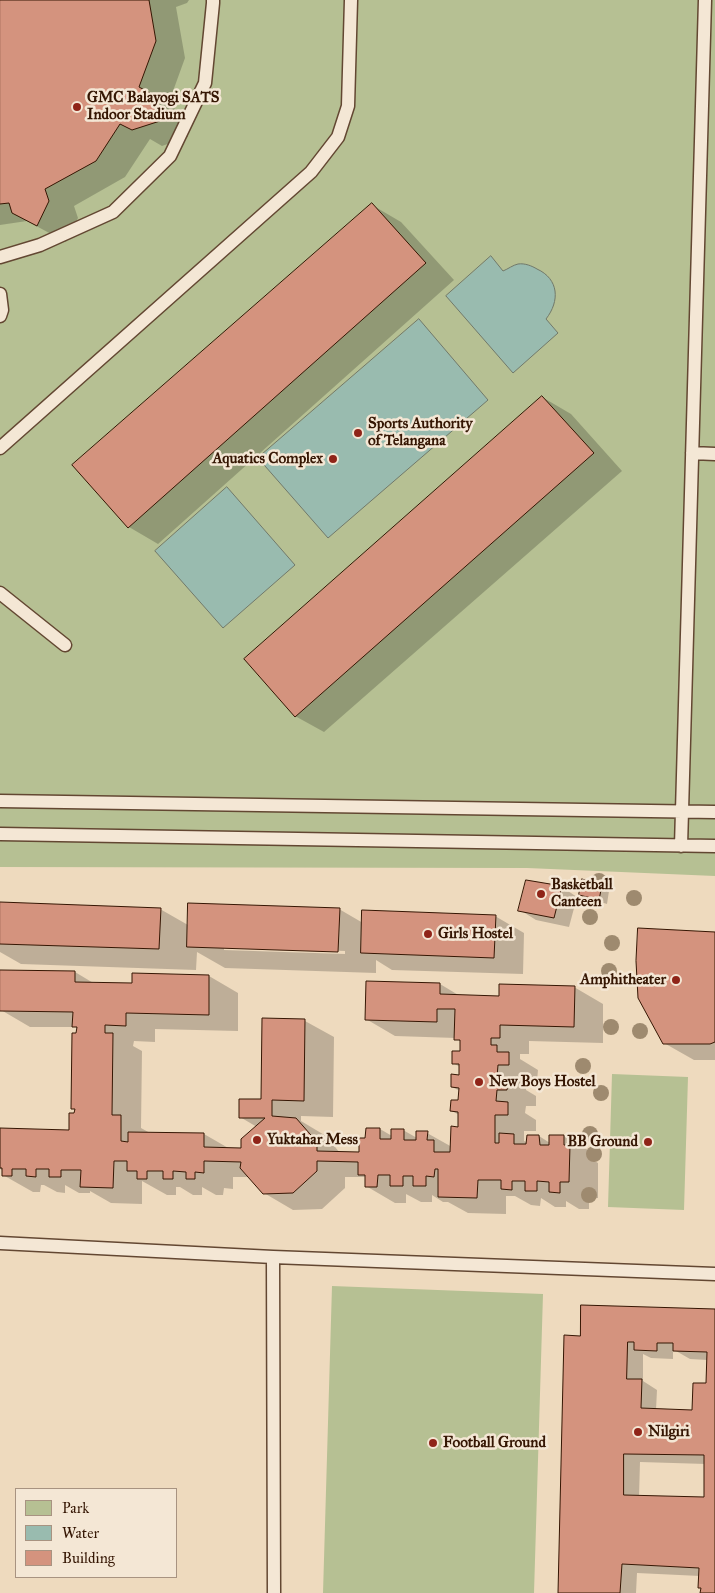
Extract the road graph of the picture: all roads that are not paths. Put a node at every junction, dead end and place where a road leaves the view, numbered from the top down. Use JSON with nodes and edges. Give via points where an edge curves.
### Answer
{"nodes":[{"id":1,"x":213,"y":0,"type":"edge"},
{"id":2,"x":351,"y":0,"type":"edge"},
{"id":3,"x":705,"y":0,"type":"edge"},
{"id":4,"x":0,"y":257,"type":"edge"},
{"id":5,"x":0,"y":294,"type":"edge"},
{"id":6,"x":0,"y":316,"type":"edge"},
{"id":7,"x":0,"y":448,"type":"edge"},
{"id":8,"x":692,"y":453,"type":"junction"},
{"id":9,"x":715,"y":454,"type":"edge"},
{"id":10,"x":0,"y":593,"type":"edge"},
{"id":11,"x":65,"y":645,"type":"dead end"},
{"id":12,"x":0,"y":801,"type":"edge"},
{"id":13,"x":682,"y":811,"type":"junction"},
{"id":14,"x":715,"y":812,"type":"edge"},
{"id":15,"x":0,"y":834,"type":"edge"},
{"id":16,"x":681,"y":846,"type":"junction"},
{"id":17,"x":715,"y":846,"type":"edge"},
{"id":18,"x":0,"y":1243,"type":"edge"},
{"id":19,"x":273,"y":1257,"type":"junction"},
{"id":20,"x":715,"y":1274,"type":"edge"},
{"id":21,"x":274,"y":1593,"type":"edge"}],
"edges":[{"from":1,"to":4,"type":"lane","via":[[205,83],[170,156],[113,212],[40,245]]},
{"from":2,"to":7,"type":"lane","via":[[348,106],[338,137],[311,172]]},
{"from":3,"to":8,"type":"lane"},
{"from":5,"to":6,"type":"lane"},
{"from":8,"to":9,"type":"lane"},
{"from":8,"to":13,"type":"lane"},
{"from":10,"to":11,"type":"lane"},
{"from":12,"to":13,"type":"lane"},
{"from":13,"to":14,"type":"lane"},
{"from":13,"to":16,"type":"lane"},
{"from":15,"to":16,"type":"lane"},
{"from":16,"to":17,"type":"lane"},
{"from":18,"to":19,"type":"lane"},
{"from":19,"to":20,"type":"lane"},
{"from":19,"to":21,"type":"lane"}]}
